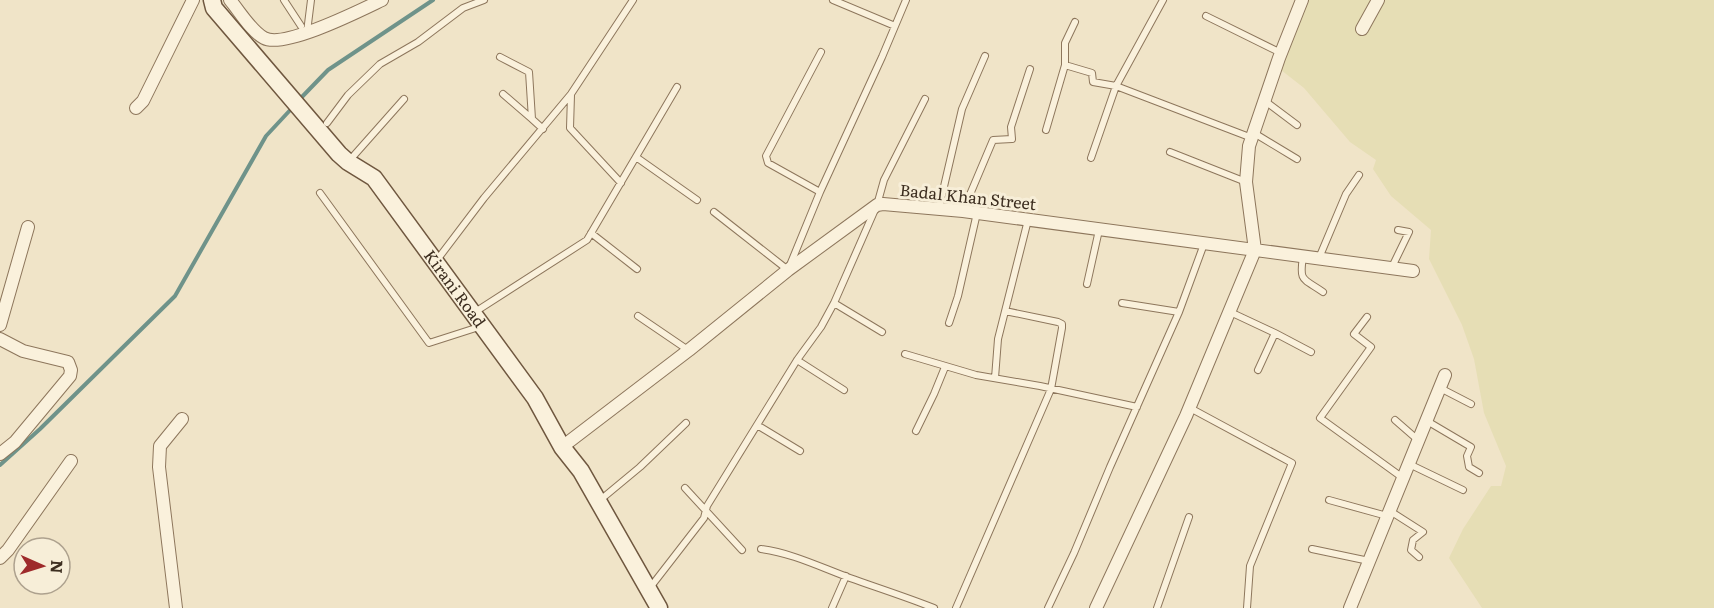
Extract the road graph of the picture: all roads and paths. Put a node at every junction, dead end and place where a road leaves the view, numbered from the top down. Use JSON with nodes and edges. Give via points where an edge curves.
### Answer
{"nodes":[{"id":1,"x":193,"y":0,"type":"edge"},
{"id":2,"x":212,"y":0,"type":"edge"},
{"id":3,"x":230,"y":0,"type":"edge"},
{"id":4,"x":284,"y":0,"type":"edge"},
{"id":5,"x":311,"y":0,"type":"edge"},
{"id":6,"x":382,"y":0,"type":"edge"},
{"id":7,"x":484,"y":0,"type":"edge"},
{"id":8,"x":633,"y":0,"type":"edge"},
{"id":9,"x":833,"y":0,"type":"edge"},
{"id":10,"x":906,"y":0,"type":"edge"},
{"id":11,"x":1163,"y":0,"type":"edge"},
{"id":12,"x":1378,"y":0,"type":"edge"},
{"id":13,"x":1297,"y":1,"type":"edge"},
{"id":14,"x":1206,"y":16,"type":"dead end"},
{"id":15,"x":1075,"y":22,"type":"dead end"},
{"id":16,"x":895,"y":26,"type":"junction"},
{"id":17,"x":304,"y":29,"type":"junction"},
{"id":18,"x":1362,"y":29,"type":"dead end"},
{"id":19,"x":821,"y":52,"type":"dead end"},
{"id":20,"x":1281,"y":53,"type":"junction"},
{"id":21,"x":985,"y":56,"type":"dead end"},
{"id":22,"x":500,"y":57,"type":"dead end"},
{"id":23,"x":1065,"y":64,"type":"junction"},
{"id":24,"x":1030,"y":69,"type":"dead end"},
{"id":25,"x":1116,"y":86,"type":"junction"},
{"id":26,"x":677,"y":87,"type":"dead end"},
{"id":27,"x":503,"y":94,"type":"dead end"},
{"id":28,"x":571,"y":94,"type":"junction"},
{"id":29,"x":404,"y":99,"type":"dead end"},
{"id":30,"x":926,"y":99,"type":"dead end"},
{"id":31,"x":1264,"y":100,"type":"junction"},
{"id":32,"x":136,"y":108,"type":"dead end"},
{"id":33,"x":532,"y":119,"type":"junction"},
{"id":34,"x":327,"y":123,"type":"dead end"},
{"id":35,"x":1297,"y":125,"type":"dead end"},
{"id":36,"x":543,"y":129,"type":"junction"},
{"id":37,"x":1046,"y":130,"type":"dead end"},
{"id":38,"x":1253,"y":135,"type":"junction"},
{"id":39,"x":1170,"y":152,"type":"dead end"},
{"id":40,"x":636,"y":157,"type":"junction"},
{"id":41,"x":343,"y":158,"type":"junction"},
{"id":42,"x":1091,"y":158,"type":"dead end"},
{"id":43,"x":1297,"y":159,"type":"dead end"},
{"id":44,"x":1359,"y":175,"type":"dead end"},
{"id":45,"x":1246,"y":182,"type":"junction"},
{"id":46,"x":621,"y":183,"type":"junction"},
{"id":47,"x":820,"y":192,"type":"junction"},
{"id":48,"x":320,"y":193,"type":"dead end"},
{"id":49,"x":697,"y":200,"type":"dead end"},
{"id":50,"x":877,"y":205,"type":"junction"},
{"id":51,"x":939,"y":208,"type":"junction"},
{"id":52,"x":963,"y":211,"type":"junction"},
{"id":53,"x":714,"y":212,"type":"dead end"},
{"id":54,"x":977,"y":213,"type":"junction"},
{"id":55,"x":1028,"y":220,"type":"junction"},
{"id":56,"x":28,"y":227,"type":"dead end"},
{"id":57,"x":1099,"y":229,"type":"junction"},
{"id":58,"x":1398,"y":230,"type":"dead end"},
{"id":59,"x":591,"y":233,"type":"junction"},
{"id":60,"x":1205,"y":243,"type":"junction"},
{"id":61,"x":1255,"y":250,"type":"junction"},
{"id":62,"x":1303,"y":256,"type":"junction"},
{"id":63,"x":1319,"y":258,"type":"junction"},
{"id":64,"x":435,"y":262,"type":"junction"},
{"id":65,"x":1391,"y":268,"type":"junction"},
{"id":66,"x":637,"y":269,"type":"dead end"},
{"id":67,"x":788,"y":270,"type":"junction"},
{"id":68,"x":1413,"y":270,"type":"dead end"},
{"id":69,"x":1087,"y":284,"type":"dead end"},
{"id":70,"x":1323,"y":292,"type":"dead end"},
{"id":71,"x":834,"y":303,"type":"junction"},
{"id":72,"x":1122,"y":303,"type":"dead end"},
{"id":73,"x":1005,"y":311,"type":"junction"},
{"id":74,"x":1228,"y":311,"type":"junction"},
{"id":75,"x":1179,"y":312,"type":"junction"},
{"id":76,"x":638,"y":316,"type":"dead end"},
{"id":77,"x":1367,"y":317,"type":"dead end"},
{"id":78,"x":478,"y":319,"type":"junction"},
{"id":79,"x":949,"y":323,"type":"dead end"},
{"id":80,"x":0,"y":325,"type":"edge"},
{"id":81,"x":882,"y":332,"type":"dead end"},
{"id":82,"x":1275,"y":333,"type":"junction"},
{"id":83,"x":0,"y":339,"type":"edge"},
{"id":84,"x":689,"y":350,"type":"junction"},
{"id":85,"x":1311,"y":352,"type":"dead end"},
{"id":86,"x":905,"y":354,"type":"dead end"},
{"id":87,"x":797,"y":360,"type":"junction"},
{"id":88,"x":945,"y":367,"type":"junction"},
{"id":89,"x":1258,"y":370,"type":"dead end"},
{"id":90,"x":1444,"y":375,"type":"dead end"},
{"id":91,"x":995,"y":378,"type":"junction"},
{"id":92,"x":1440,"y":388,"type":"junction"},
{"id":93,"x":1051,"y":389,"type":"junction"},
{"id":94,"x":844,"y":390,"type":"dead end"},
{"id":95,"x":1471,"y":404,"type":"dead end"},
{"id":96,"x":1137,"y":406,"type":"junction"},
{"id":97,"x":1189,"y":408,"type":"junction"},
{"id":98,"x":182,"y":419,"type":"dead end"},
{"id":99,"x":1395,"y":420,"type":"dead end"},
{"id":100,"x":1426,"y":420,"type":"junction"},
{"id":101,"x":686,"y":423,"type":"dead end"},
{"id":102,"x":757,"y":425,"type":"junction"},
{"id":103,"x":916,"y":431,"type":"dead end"},
{"id":104,"x":1418,"y":440,"type":"junction"},
{"id":105,"x":562,"y":447,"type":"junction"},
{"id":106,"x":800,"y":451,"type":"dead end"},
{"id":107,"x":0,"y":454,"type":"edge"},
{"id":108,"x":71,"y":461,"type":"dead end"},
{"id":109,"x":1409,"y":463,"type":"junction"},
{"id":110,"x":1479,"y":473,"type":"dead end"},
{"id":111,"x":1403,"y":478,"type":"junction"},
{"id":112,"x":685,"y":488,"type":"dead end"},
{"id":113,"x":1463,"y":490,"type":"dead end"},
{"id":114,"x":1329,"y":500,"type":"dead end"},
{"id":115,"x":599,"y":501,"type":"junction"},
{"id":116,"x":706,"y":511,"type":"junction"},
{"id":117,"x":1388,"y":513,"type":"junction"},
{"id":118,"x":1189,"y":517,"type":"dead end"},
{"id":119,"x":760,"y":549,"type":"dead end"},
{"id":120,"x":1312,"y":549,"type":"dead end"},
{"id":121,"x":742,"y":550,"type":"dead end"},
{"id":122,"x":1419,"y":557,"type":"dead end"},
{"id":123,"x":0,"y":558,"type":"edge"},
{"id":124,"x":1369,"y":561,"type":"junction"},
{"id":125,"x":846,"y":576,"type":"junction"},
{"id":126,"x":649,"y":589,"type":"junction"},
{"id":127,"x":930,"y":607,"type":"edge"},
{"id":128,"x":176,"y":608,"type":"edge"},
{"id":129,"x":659,"y":608,"type":"edge"},
{"id":130,"x":832,"y":608,"type":"edge"},
{"id":131,"x":956,"y":608,"type":"edge"},
{"id":132,"x":1048,"y":608,"type":"edge"},
{"id":133,"x":1096,"y":608,"type":"edge"},
{"id":134,"x":1157,"y":608,"type":"edge"},
{"id":135,"x":1247,"y":608,"type":"edge"},
{"id":136,"x":1350,"y":608,"type":"edge"}],
"edges":[{"from":1,"to":32,"type":"street"},
{"from":2,"to":41,"type":"main road","name":"Kirani Road","via":[[214,9]]},
{"from":3,"to":17,"type":"street","via":[[262,37],[271,41],[281,41]]},
{"from":4,"to":17,"type":"lane"},
{"from":5,"to":17,"type":"lane"},
{"from":6,"to":17,"type":"street"},
{"from":7,"to":34,"type":"lane","via":[[463,8],[418,42],[380,64],[348,95]]},
{"from":8,"to":28,"type":"lane"},
{"from":9,"to":16,"type":"lane"},
{"from":10,"to":16,"type":"lane"},
{"from":11,"to":25,"type":"lane"},
{"from":12,"to":18,"type":"street"},
{"from":13,"to":20,"type":"street"},
{"from":14,"to":20,"type":"lane"},
{"from":15,"to":23,"type":"lane","via":[[1065,43]]},
{"from":16,"to":47,"type":"lane"},
{"from":19,"to":47,"type":"lane","via":[[766,156],[768,164]]},
{"from":20,"to":31,"type":"street"},
{"from":21,"to":51,"type":"lane","via":[[962,109]]},
{"from":22,"to":33,"type":"lane","via":[[529,72]]},
{"from":23,"to":25,"type":"lane","via":[[1092,73],[1093,82]]},
{"from":23,"to":37,"type":"lane"},
{"from":24,"to":52,"type":"lane","via":[[1011,127],[1012,138],[993,140]]},
{"from":25,"to":38,"type":"lane"},
{"from":25,"to":42,"type":"lane"},
{"from":26,"to":40,"type":"lane"},
{"from":27,"to":33,"type":"lane"},
{"from":28,"to":36,"type":"lane"},
{"from":28,"to":46,"type":"lane","via":[[570,128]]},
{"from":29,"to":41,"type":"lane"},
{"from":30,"to":50,"type":"lane","via":[[884,180]]},
{"from":31,"to":35,"type":"lane"},
{"from":31,"to":38,"type":"street"},
{"from":33,"to":36,"type":"lane"},
{"from":36,"to":64,"type":"lane"},
{"from":38,"to":43,"type":"lane"},
{"from":38,"to":45,"type":"street"},
{"from":39,"to":45,"type":"lane"},
{"from":40,"to":46,"type":"lane"},
{"from":40,"to":49,"type":"lane"},
{"from":41,"to":64,"type":"main road","name":"Kirani Road","via":[[374,178]]},
{"from":44,"to":63,"type":"lane","via":[[1346,194]]},
{"from":45,"to":61,"type":"street"},
{"from":46,"to":59,"type":"lane"},
{"from":47,"to":67,"type":"lane"},
{"from":48,"to":78,"type":"lane","via":[[429,343]]},
{"from":50,"to":51,"type":"street","name":"Badal Khan Street"},
{"from":50,"to":67,"type":"street","name":"Badal Khan Street"},
{"from":50,"to":71,"type":"lane"},
{"from":51,"to":52,"type":"street","name":"Badal Khan Street"},
{"from":52,"to":54,"type":"street","name":"Badal Khan Street"},
{"from":53,"to":67,"type":"lane"},
{"from":54,"to":55,"type":"street","name":"Badal Khan Street"},
{"from":54,"to":79,"type":"lane"},
{"from":55,"to":57,"type":"street","name":"Badal Khan Street"},
{"from":55,"to":73,"type":"lane"},
{"from":56,"to":80,"type":"street"},
{"from":57,"to":60,"type":"street","name":"Badal Khan Street"},
{"from":57,"to":69,"type":"lane"},
{"from":58,"to":65,"type":"lane","via":[[1409,232]]},
{"from":59,"to":66,"type":"lane"},
{"from":59,"to":78,"type":"lane","via":[[587,240]]},
{"from":60,"to":61,"type":"street","name":"Badal Khan Street"},
{"from":60,"to":75,"type":"lane"},
{"from":61,"to":62,"type":"street","name":"Badal Khan Street"},
{"from":61,"to":74,"type":"street"},
{"from":62,"to":63,"type":"street","name":"Badal Khan Street"},
{"from":62,"to":70,"type":"lane","via":[[1302,277]]},
{"from":63,"to":65,"type":"street","name":"Badal Khan Street"},
{"from":64,"to":78,"type":"main road","name":"Kirani Road"},
{"from":65,"to":68,"type":"street","name":"Badal Khan Street"},
{"from":67,"to":84,"type":"street","name":"Badal Khan Street"},
{"from":71,"to":81,"type":"lane"},
{"from":71,"to":87,"type":"lane"},
{"from":72,"to":75,"type":"lane"},
{"from":73,"to":91,"type":"lane"},
{"from":73,"to":93,"type":"lane","via":[[1062,324]]},
{"from":74,"to":82,"type":"lane"},
{"from":74,"to":97,"type":"street"},
{"from":75,"to":96,"type":"lane"},
{"from":76,"to":84,"type":"lane"},
{"from":77,"to":111,"type":"lane","via":[[1354,334],[1371,346],[1320,418]]},
{"from":78,"to":105,"type":"main road","name":"Kirani Road","via":[[535,398]]},
{"from":82,"to":85,"type":"lane"},
{"from":82,"to":89,"type":"lane"},
{"from":83,"to":107,"type":"street","via":[[23,351],[68,362],[71,370],[29,426]]},
{"from":84,"to":105,"type":"street","name":"Badal Khan Street"},
{"from":86,"to":88,"type":"lane"},
{"from":87,"to":94,"type":"lane"},
{"from":87,"to":102,"type":"lane"},
{"from":88,"to":91,"type":"lane"},
{"from":88,"to":103,"type":"lane"},
{"from":90,"to":92,"type":"street"},
{"from":91,"to":93,"type":"lane"},
{"from":92,"to":95,"type":"lane"},
{"from":92,"to":100,"type":"street"},
{"from":93,"to":96,"type":"lane"},
{"from":93,"to":131,"type":"lane"},
{"from":96,"to":132,"type":"lane"},
{"from":97,"to":133,"type":"street"},
{"from":97,"to":135,"type":"lane","via":[[1292,463],[1250,566]]},
{"from":98,"to":128,"type":"street","via":[[160,446],[159,467]]},
{"from":99,"to":104,"type":"lane"},
{"from":100,"to":104,"type":"street"},
{"from":100,"to":110,"type":"lane","via":[[1471,447],[1467,456],[1469,467]]},
{"from":101,"to":115,"type":"lane"},
{"from":102,"to":106,"type":"lane"},
{"from":102,"to":116,"type":"lane"},
{"from":104,"to":109,"type":"street"},
{"from":105,"to":115,"type":"main road","name":"Kirani Road"},
{"from":108,"to":123,"type":"street"},
{"from":109,"to":111,"type":"street"},
{"from":109,"to":113,"type":"lane"},
{"from":111,"to":117,"type":"street"},
{"from":112,"to":116,"type":"lane"},
{"from":114,"to":117,"type":"lane"},
{"from":115,"to":126,"type":"main road","name":"Kirani Road"},
{"from":116,"to":121,"type":"lane"},
{"from":116,"to":126,"type":"lane"},
{"from":117,"to":122,"type":"lane","via":[[1423,532],[1413,540],[1411,550]]},
{"from":117,"to":124,"type":"street"},
{"from":118,"to":134,"type":"lane"},
{"from":119,"to":125,"type":"lane","via":[[778,551]]},
{"from":120,"to":124,"type":"lane"},
{"from":124,"to":136,"type":"street"},
{"from":125,"to":127,"type":"lane"},
{"from":125,"to":130,"type":"lane"},
{"from":126,"to":129,"type":"main road","name":"Kirani Road"}]}
